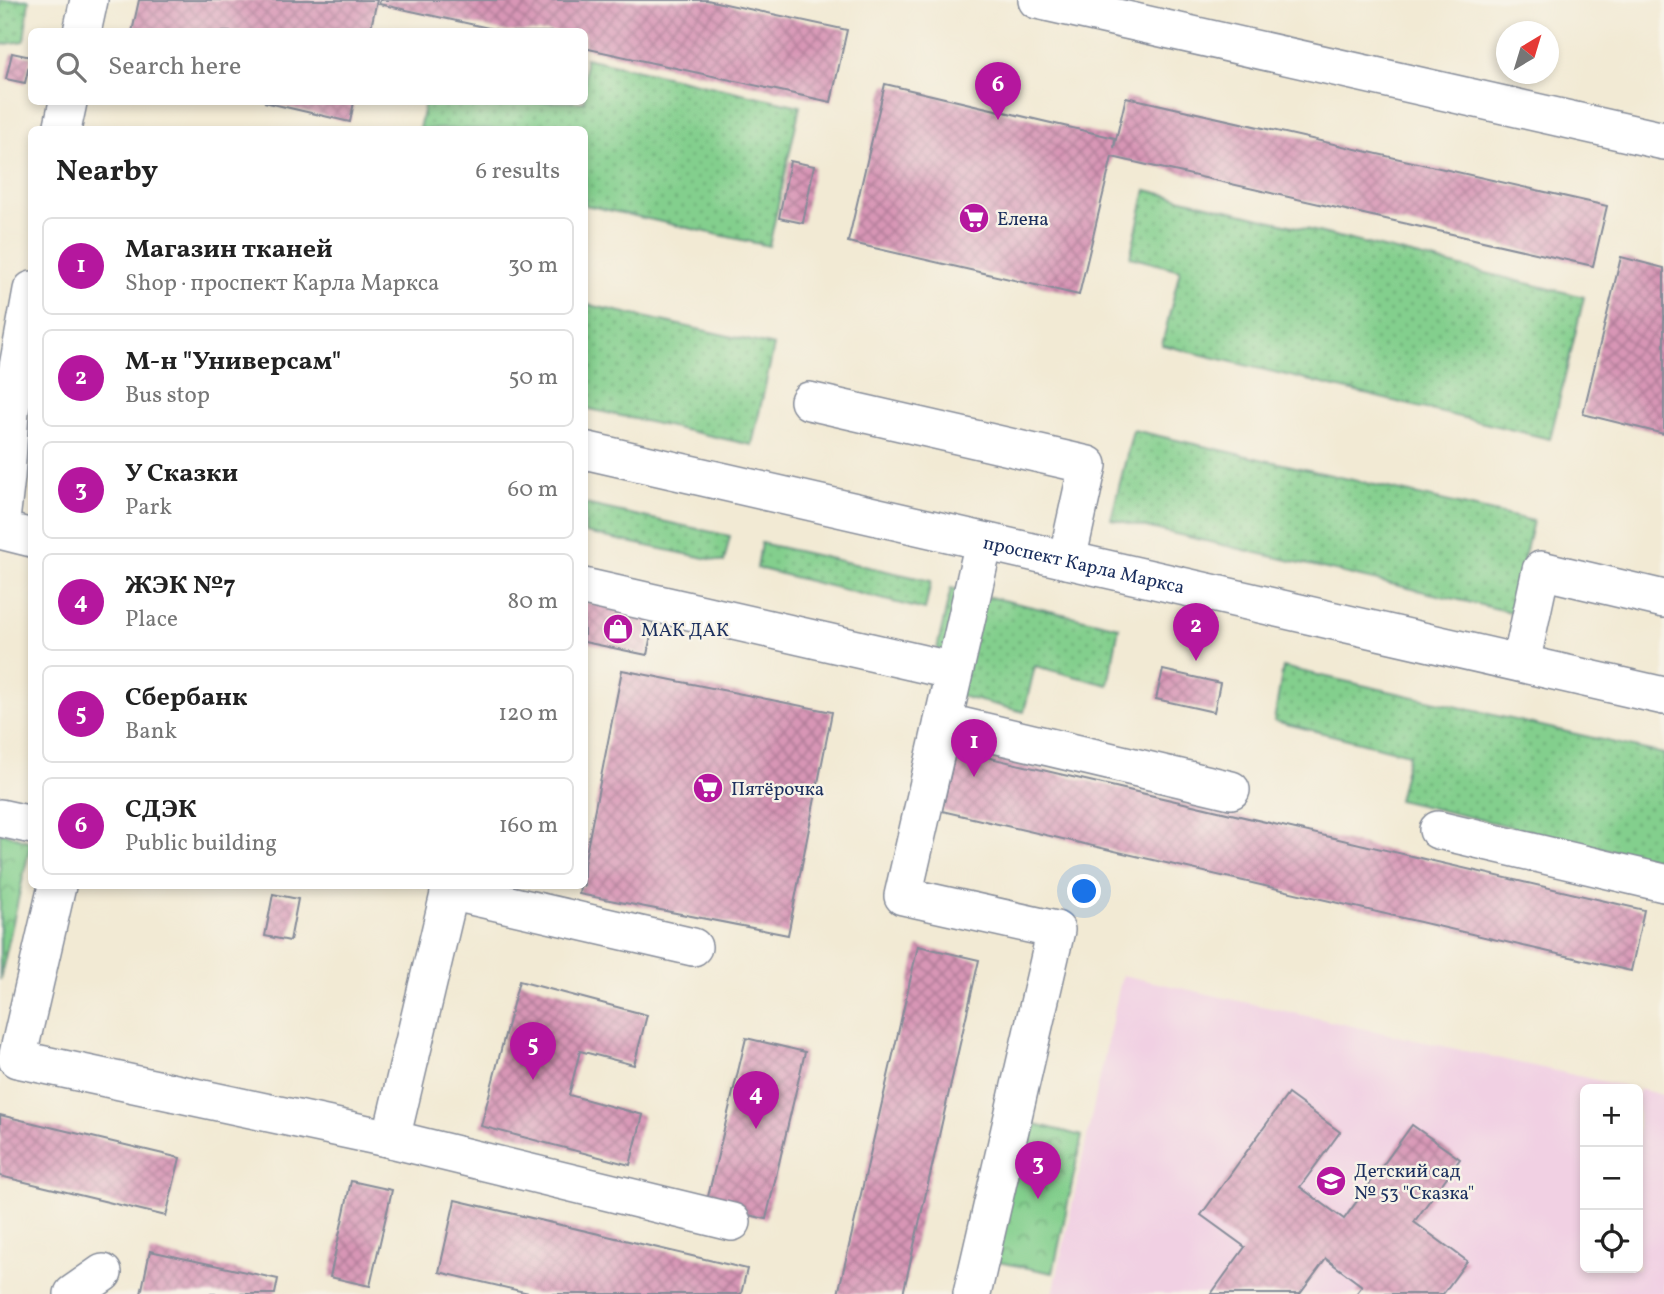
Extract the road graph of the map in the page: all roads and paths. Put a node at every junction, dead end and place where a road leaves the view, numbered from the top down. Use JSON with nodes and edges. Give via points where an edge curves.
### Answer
{"nodes":[{"id":1,"x":89,"y":0,"type":"edge"},
{"id":2,"x":1037,"y":0,"type":"edge"},
{"id":3,"x":1118,"y":9,"type":"edge"},
{"id":4,"x":83,"y":28,"type":"edge"},
{"id":5,"x":67,"y":105,"type":"edge"},
{"id":6,"x":63,"y":126,"type":"edge"},
{"id":7,"x":1664,"y":141,"type":"edge"},
{"id":8,"x":28,"y":317,"type":"edge"},
{"id":9,"x":809,"y":401,"type":"dead end"},
{"id":10,"x":14,"y":411,"type":"edge"},
{"id":11,"x":588,"y":451,"type":"edge"},
{"id":12,"x":0,"y":530,"type":"edge"},
{"id":13,"x":28,"y":537,"type":"edge"},
{"id":14,"x":984,"y":542,"type":"junction"},
{"id":15,"x":1067,"y":560,"type":"junction"},
{"id":16,"x":588,"y":588,"type":"edge"},
{"id":17,"x":1664,"y":599,"type":"edge"},
{"id":18,"x":1521,"y":663,"type":"junction"},
{"id":19,"x":954,"y":671,"type":"junction"},
{"id":20,"x":1664,"y":696,"type":"edge"},
{"id":21,"x":943,"y":722,"type":"junction"},
{"id":22,"x":1231,"y":790,"type":"dead end"},
{"id":23,"x":0,"y":818,"type":"edge"},
{"id":24,"x":28,"y":824,"type":"edge"},
{"id":25,"x":1438,"y":830,"type":"dead end"},
{"id":26,"x":1664,"y":883,"type":"edge"},
{"id":27,"x":56,"y":889,"type":"edge"},
{"id":28,"x":450,"y":889,"type":"edge"},
{"id":29,"x":459,"y":889,"type":"edge"},
{"id":30,"x":545,"y":899,"type":"edge"},
{"id":31,"x":693,"y":947,"type":"dead end"},
{"id":32,"x":8,"y":1059,"type":"edge"},
{"id":33,"x":391,"y":1139,"type":"junction"},
{"id":34,"x":732,"y":1222,"type":"dead end"},
{"id":35,"x":103,"y":1273,"type":"dead end"},
{"id":36,"x":73,"y":1294,"type":"edge"},
{"id":37,"x":972,"y":1294,"type":"edge"}],
"edges":[{"from":1,"to":4,"type":"street"},
{"from":2,"to":3,"type":"street"},
{"from":3,"to":7,"type":"street"},
{"from":5,"to":6,"type":"street"},
{"from":8,"to":10,"type":"street"},
{"from":9,"to":15,"type":"street","via":[[1088,465]]},
{"from":10,"to":12,"type":"street"},
{"from":11,"to":14,"type":"street","name":"проспект Карла Маркса"},
{"from":12,"to":13,"type":"street"},
{"from":14,"to":15,"type":"street","name":"проспект Карла Маркса"},
{"from":14,"to":19,"type":"street"},
{"from":15,"to":18,"type":"street","name":"проспект Карла Маркса"},
{"from":16,"to":19,"type":"street"},
{"from":17,"to":18,"type":"street","via":[[1541,570]]},
{"from":18,"to":20,"type":"street","name":"проспект Карла Маркса"},
{"from":19,"to":21,"type":"street"},
{"from":21,"to":22,"type":"street"},
{"from":21,"to":37,"type":"street","via":[[903,897],[1056,930]]},
{"from":23,"to":24,"type":"street"},
{"from":25,"to":26,"type":"street"},
{"from":27,"to":32,"type":"street"},
{"from":28,"to":33,"type":"street"},
{"from":29,"to":30,"type":"street"},
{"from":30,"to":31,"type":"street"},
{"from":32,"to":33,"type":"street"},
{"from":33,"to":34,"type":"street"},
{"from":35,"to":36,"type":"street"}]}
